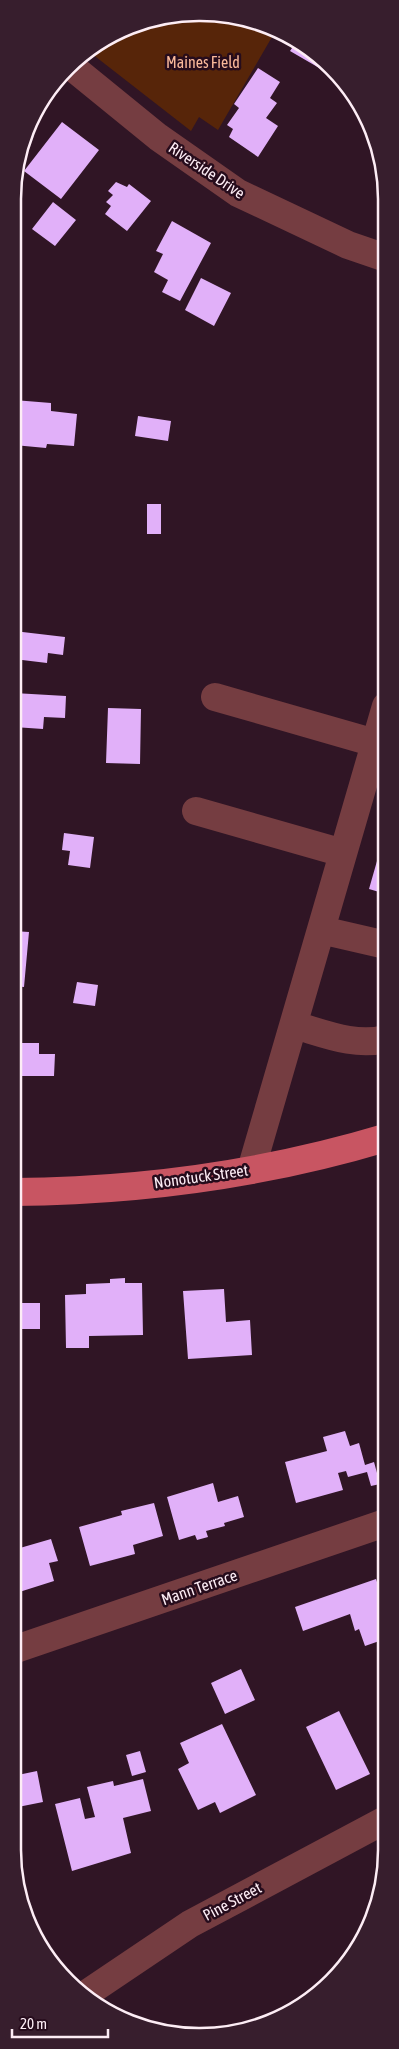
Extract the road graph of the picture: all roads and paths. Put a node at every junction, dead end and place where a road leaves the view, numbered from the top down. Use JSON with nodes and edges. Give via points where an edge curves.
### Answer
{"nodes":[{"id":1,"x":76,"y":70,"type":"edge"},
{"id":2,"x":378,"y":255,"type":"edge"},
{"id":3,"x":215,"y":697,"type":"dead end"},
{"id":4,"x":378,"y":733,"type":"edge"},
{"id":5,"x":375,"y":743,"type":"junction"},
{"id":6,"x":196,"y":811,"type":"dead end"},
{"id":7,"x":344,"y":853,"type":"junction"},
{"id":8,"x":321,"y":930,"type":"junction"},
{"id":9,"x":378,"y":943,"type":"edge"},
{"id":10,"x":294,"y":1025,"type":"junction"},
{"id":11,"x":378,"y":1041,"type":"edge"},
{"id":12,"x":378,"y":1140,"type":"edge"},
{"id":13,"x":251,"y":1170,"type":"junction"},
{"id":14,"x":21,"y":1192,"type":"edge"},
{"id":15,"x":378,"y":1525,"type":"edge"},
{"id":16,"x":21,"y":1647,"type":"edge"},
{"id":17,"x":378,"y":1824,"type":"edge"},
{"id":18,"x":91,"y":1991,"type":"edge"}],
"edges":[{"from":1,"to":2,"type":"street","name":"Riverside Drive","via":[[158,136],[238,193],[348,245]]},
{"from":3,"to":5,"type":"street"},
{"from":4,"to":5,"type":"street"},
{"from":5,"to":7,"type":"street"},
{"from":6,"to":7,"type":"street"},
{"from":7,"to":8,"type":"street"},
{"from":8,"to":9,"type":"street"},
{"from":8,"to":10,"type":"street"},
{"from":10,"to":11,"type":"street","via":[[355,1042]]},
{"from":10,"to":13,"type":"street"},
{"from":12,"to":13,"type":"main road","name":"Nonotuck Street","via":[[327,1156]]},
{"from":13,"to":14,"type":"main road","name":"Nonotuck Street","via":[[204,1179]]},
{"from":15,"to":16,"type":"street","name":"Mann Terrace"},
{"from":17,"to":18,"type":"street","name":"Pine Street","via":[[190,1924]]}]}
